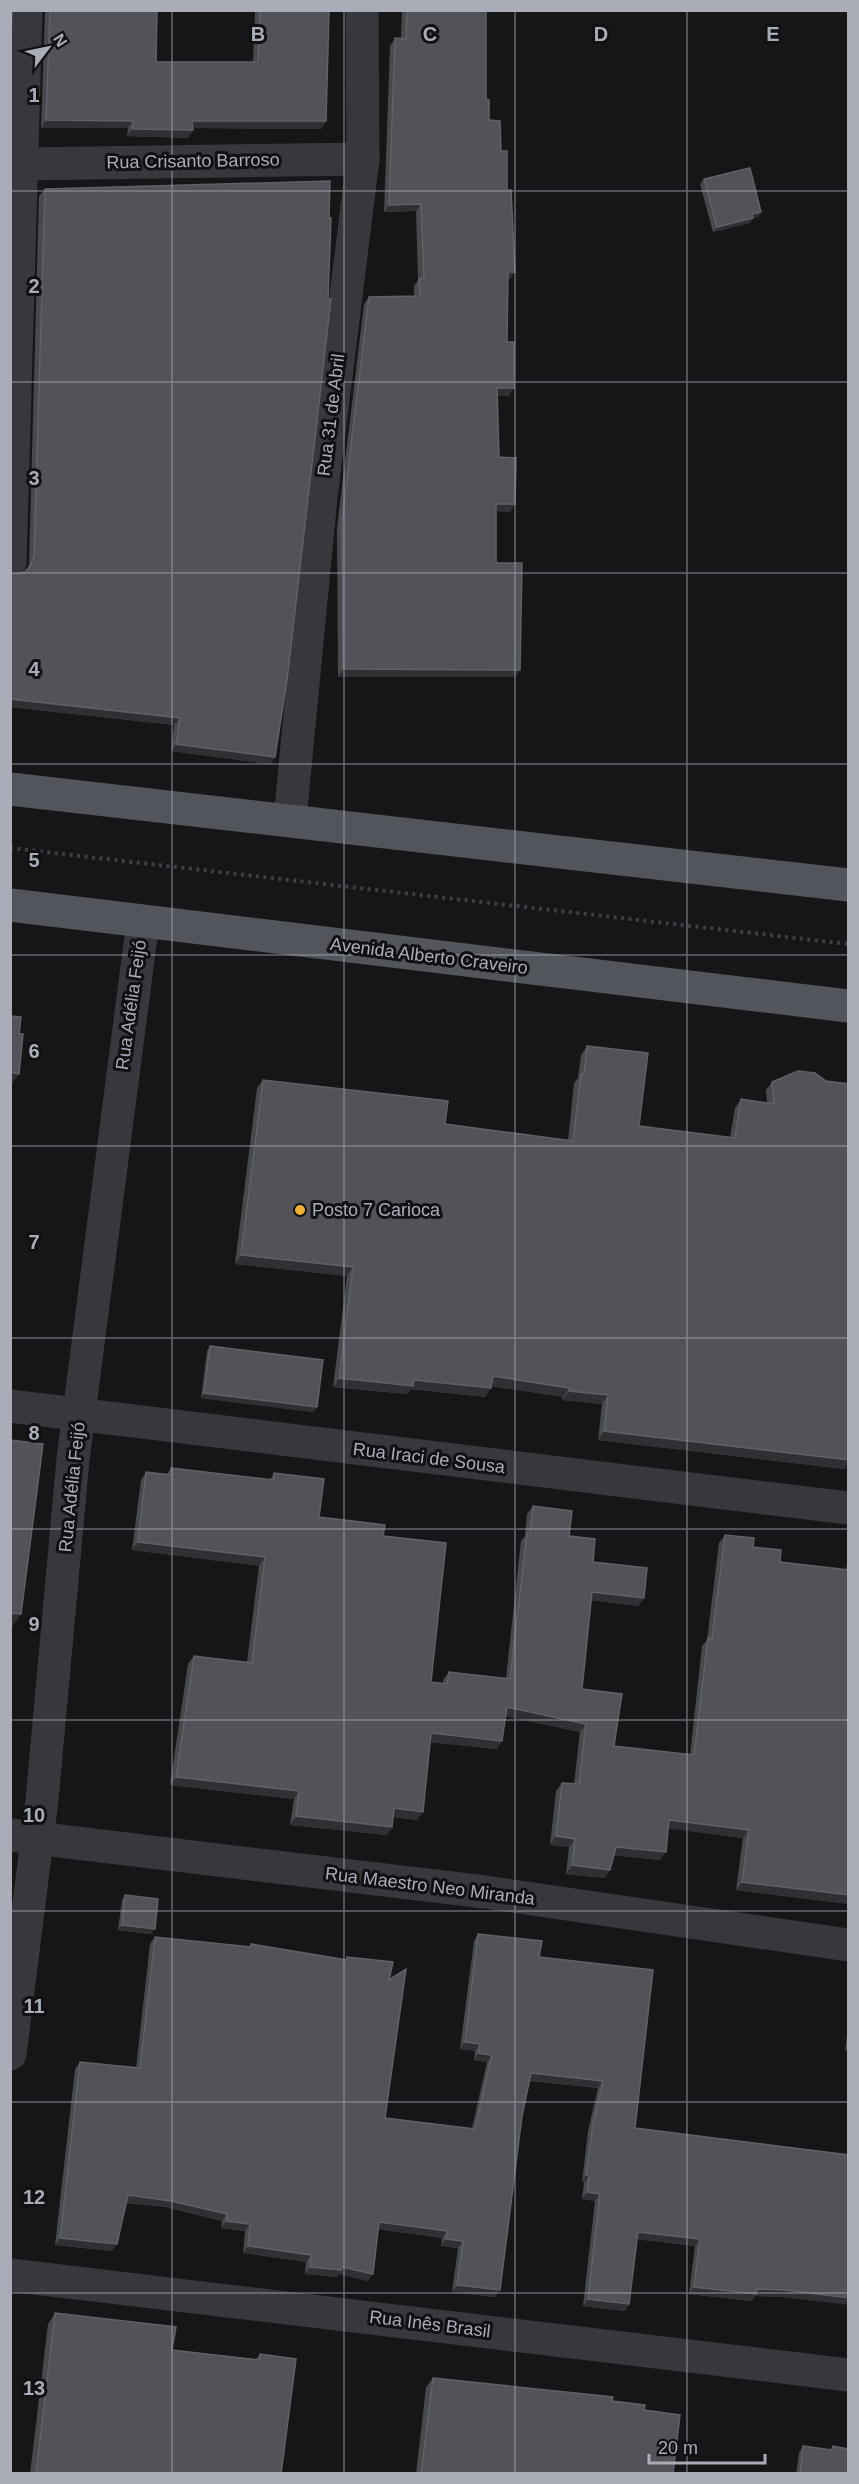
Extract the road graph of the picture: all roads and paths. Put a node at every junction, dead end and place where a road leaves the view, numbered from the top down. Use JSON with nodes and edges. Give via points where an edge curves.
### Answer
{"nodes":[{"id":1,"x":26,"y":10,"type":"edge"},
{"id":2,"x":362,"y":10,"type":"edge"},
{"id":3,"x":363,"y":159,"type":"junction"},
{"id":4,"x":23,"y":164,"type":"junction"},
{"id":5,"x":10,"y":563,"type":"edge"},
{"id":6,"x":10,"y":789,"type":"edge"},
{"id":7,"x":290,"y":819,"type":"junction"},
{"id":8,"x":10,"y":848,"type":"edge"},
{"id":9,"x":849,"y":885,"type":"edge"},
{"id":10,"x":10,"y":905,"type":"edge"},
{"id":11,"x":143,"y":921,"type":"junction"},
{"id":12,"x":849,"y":944,"type":"edge"},
{"id":13,"x":849,"y":1006,"type":"edge"},
{"id":14,"x":10,"y":1406,"type":"edge"},
{"id":15,"x":79,"y":1414,"type":"junction"},
{"id":16,"x":849,"y":1508,"type":"edge"},
{"id":17,"x":24,"y":1837,"type":"edge"},
{"id":18,"x":849,"y":1945,"type":"edge"},
{"id":19,"x":10,"y":2054,"type":"edge"},
{"id":20,"x":10,"y":2275,"type":"edge"},
{"id":21,"x":849,"y":2375,"type":"edge"}],
"edges":[{"from":1,"to":4,"type":"street"},
{"from":2,"to":3,"type":"street","name":"Rua 31 de Abril"},
{"from":3,"to":4,"type":"street","name":"Rua Crisanto Barroso"},
{"from":3,"to":7,"type":"street","name":"Rua 31 de Abril","via":[[321,497]]},
{"from":4,"to":5,"type":"street"},
{"from":6,"to":7,"type":"main road"},
{"from":7,"to":9,"type":"main road"},
{"from":8,"to":12,"type":"path"},
{"from":10,"to":11,"type":"main road","name":"Avenida Alberto Craveiro"},
{"from":11,"to":13,"type":"main road","name":"Avenida Alberto Craveiro"},
{"from":11,"to":15,"type":"street","name":"Rua Adélia Feijó"},
{"from":14,"to":15,"type":"street","name":"Rua Iraci de Sousa"},
{"from":15,"to":16,"type":"street","name":"Rua Iraci de Sousa"},
{"from":15,"to":17,"type":"street","name":"Rua Adélia Feijó"},
{"from":17,"to":18,"type":"street","name":"Rua Maestro Neo Miranda","via":[[485,1892]]},
{"from":17,"to":19,"type":"street","name":"Rua Adélia Feijó"},
{"from":20,"to":21,"type":"street","name":"Rua Inês Brasil"}]}
